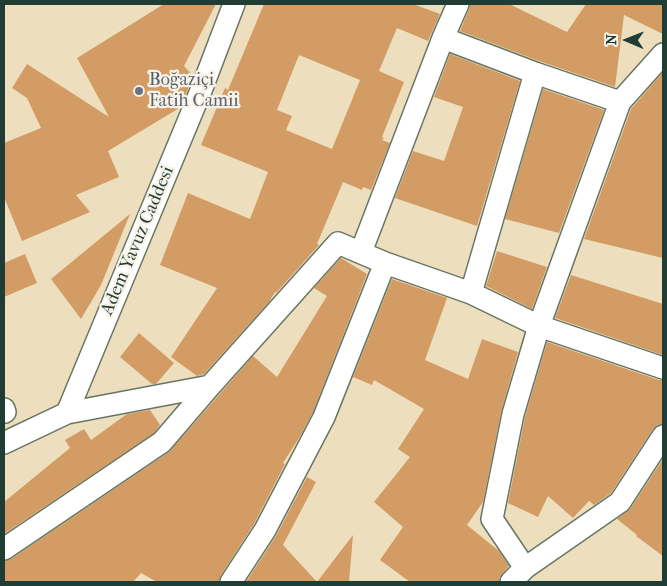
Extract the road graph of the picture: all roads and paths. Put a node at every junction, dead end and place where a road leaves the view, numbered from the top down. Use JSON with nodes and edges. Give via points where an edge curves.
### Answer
{"nodes":[{"id":1,"x":234,"y":4,"type":"edge"},
{"id":2,"x":458,"y":4,"type":"edge"},
{"id":3,"x":443,"y":38,"type":"junction"},
{"id":4,"x":663,"y":54,"type":"edge"},
{"id":5,"x":535,"y":73,"type":"junction"},
{"id":6,"x":620,"y":102,"type":"junction"},
{"id":7,"x":361,"y":252,"type":"junction"},
{"id":8,"x":385,"y":263,"type":"junction"},
{"id":9,"x":471,"y":293,"type":"junction"},
{"id":10,"x":539,"y":326,"type":"junction"},
{"id":11,"x":663,"y":368,"type":"edge"},
{"id":12,"x":210,"y":386,"type":"junction"},
{"id":13,"x":67,"y":413,"type":"junction"},
{"id":14,"x":663,"y":436,"type":"edge"},
{"id":15,"x":4,"y":443,"type":"edge"},
{"id":16,"x":4,"y":549,"type":"edge"},
{"id":17,"x":518,"y":575,"type":"edge"},
{"id":18,"x":231,"y":582,"type":"edge"}],
"edges":[{"from":1,"to":13,"type":"street","name":"Adem Yavuz Caddesi"},
{"from":2,"to":3,"type":"street"},
{"from":3,"to":5,"type":"street"},
{"from":3,"to":7,"type":"street"},
{"from":4,"to":6,"type":"street"},
{"from":5,"to":6,"type":"street"},
{"from":5,"to":9,"type":"street"},
{"from":6,"to":10,"type":"street"},
{"from":7,"to":8,"type":"street"},
{"from":7,"to":12,"type":"street","via":[[338,243]]},
{"from":8,"to":9,"type":"street"},
{"from":8,"to":18,"type":"street","via":[[324,417],[264,530]]},
{"from":9,"to":10,"type":"street"},
{"from":10,"to":11,"type":"street"},
{"from":10,"to":17,"type":"street","via":[[513,414],[492,519]]},
{"from":12,"to":13,"type":"street"},
{"from":12,"to":16,"type":"street","via":[[162,442]]},
{"from":13,"to":15,"type":"street"},
{"from":14,"to":17,"type":"street","via":[[620,502]]}]}
